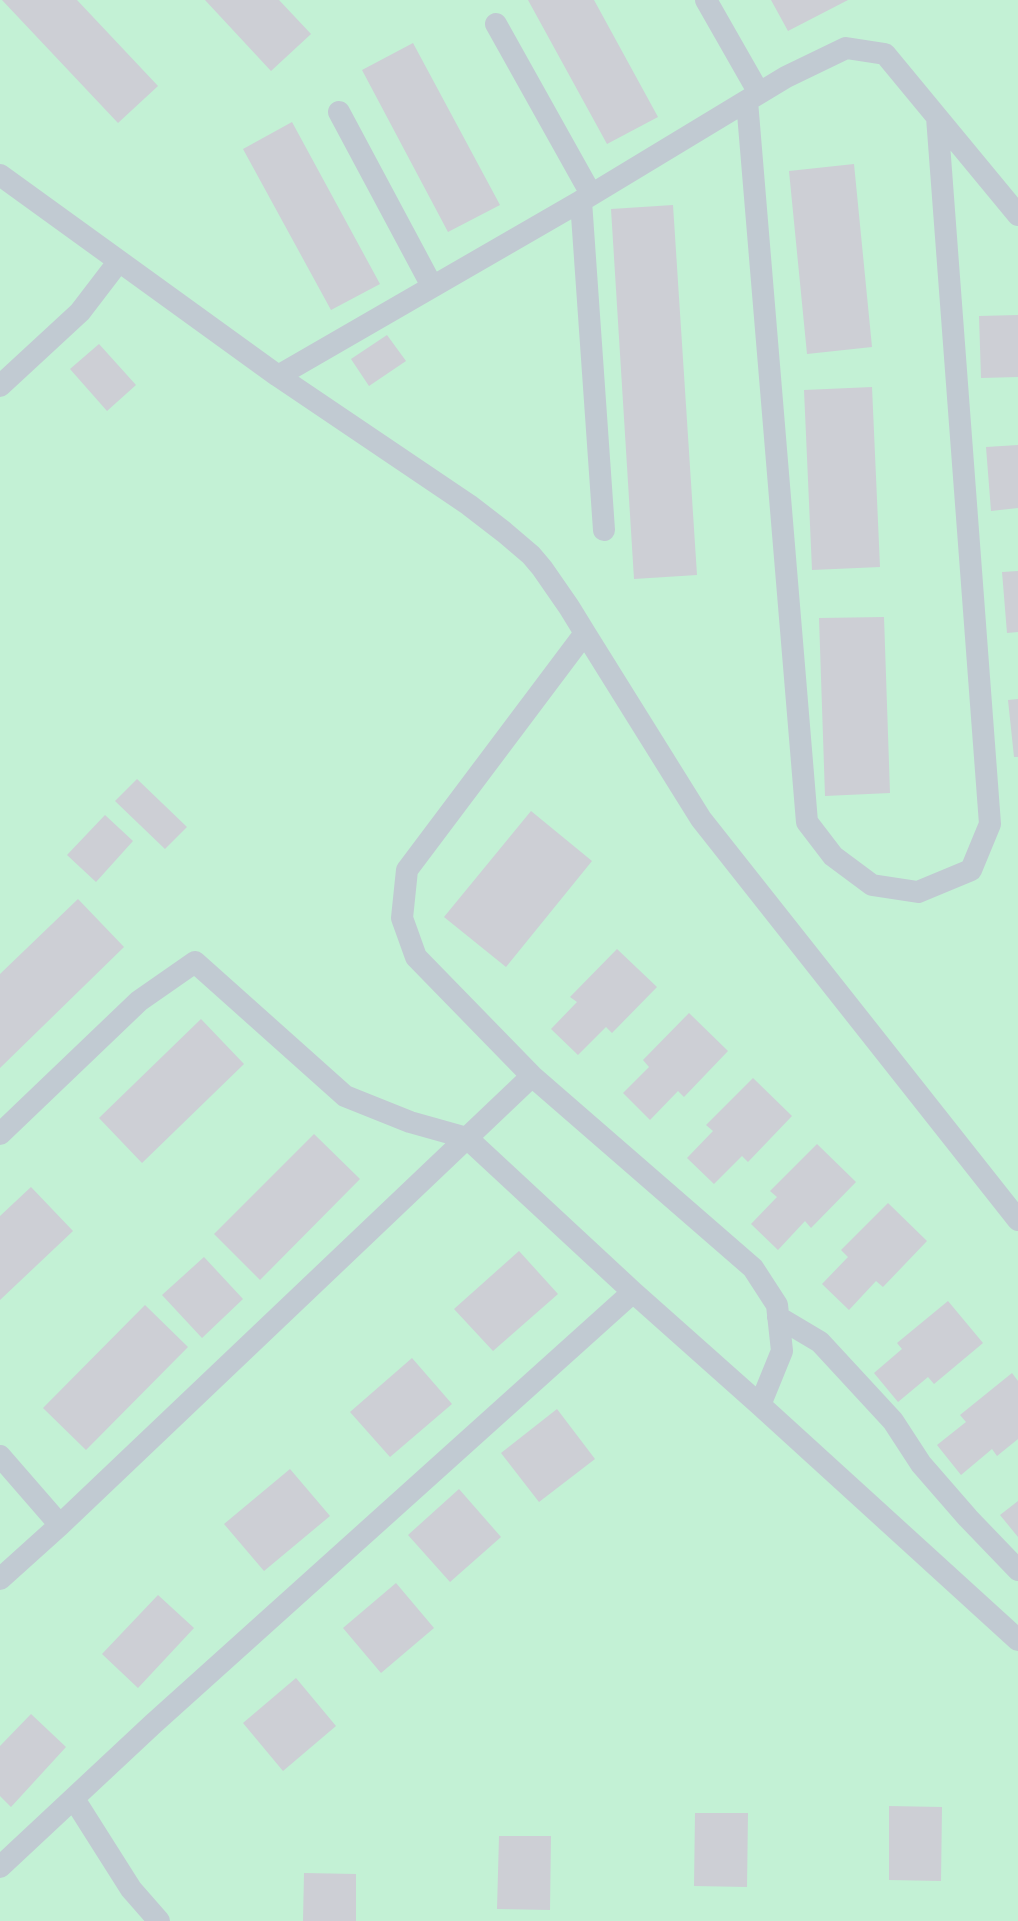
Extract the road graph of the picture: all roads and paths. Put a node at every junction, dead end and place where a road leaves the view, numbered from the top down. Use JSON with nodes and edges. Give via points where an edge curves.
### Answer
{"nodes":[{"id":1,"x":706,"y":0,"type":"edge"},
{"id":2,"x":496,"y":24,"type":"dead end"},
{"id":3,"x":753,"y":97,"type":"junction"},
{"id":4,"x":339,"y":112,"type":"dead end"},
{"id":5,"x":937,"y":117,"type":"junction"},
{"id":6,"x":0,"y":175,"type":"edge"},
{"id":7,"x":586,"y":198,"type":"junction"},
{"id":8,"x":1018,"y":215,"type":"edge"},
{"id":9,"x":119,"y":261,"type":"junction"},
{"id":10,"x":432,"y":286,"type":"junction"},
{"id":11,"x":278,"y":376,"type":"junction"},
{"id":12,"x":0,"y":386,"type":"edge"},
{"id":13,"x":604,"y":530,"type":"dead end"},
{"id":14,"x":585,"y":633,"type":"junction"},
{"id":15,"x":532,"y":1076,"type":"junction"},
{"id":16,"x":0,"y":1134,"type":"edge"},
{"id":17,"x":466,"y":1138,"type":"junction"},
{"id":18,"x":1018,"y":1220,"type":"edge"},
{"id":19,"x":633,"y":1292,"type":"junction"},
{"id":20,"x":778,"y":1317,"type":"junction"},
{"id":21,"x":760,"y":1405,"type":"junction"},
{"id":22,"x":0,"y":1456,"type":"edge"},
{"id":23,"x":60,"y":1525,"type":"junction"},
{"id":24,"x":1018,"y":1570,"type":"edge"},
{"id":25,"x":0,"y":1579,"type":"edge"},
{"id":26,"x":1018,"y":1640,"type":"edge"},
{"id":27,"x":74,"y":1799,"type":"junction"},
{"id":28,"x":0,"y":1867,"type":"edge"},
{"id":29,"x":159,"y":1921,"type":"edge"}],
"edges":[{"from":1,"to":3,"type":"street"},
{"from":2,"to":7,"type":"street"},
{"from":3,"to":5,"type":"street","via":[[846,48],[885,54]]},
{"from":3,"to":5,"type":"street","via":[[807,822],[833,856],[872,886],[918,892],[971,870],[990,824]]},
{"from":3,"to":7,"type":"street"},
{"from":4,"to":10,"type":"street"},
{"from":5,"to":8,"type":"street"},
{"from":6,"to":9,"type":"street"},
{"from":7,"to":10,"type":"street"},
{"from":7,"to":13,"type":"street"},
{"from":9,"to":11,"type":"street"},
{"from":9,"to":12,"type":"street","via":[[80,312]]},
{"from":10,"to":11,"type":"street"},
{"from":11,"to":14,"type":"street","via":[[469,505],[504,532],[542,568]]},
{"from":14,"to":15,"type":"street","via":[[407,870],[402,918],[416,957]]},
{"from":14,"to":18,"type":"street","via":[[701,819]]},
{"from":15,"to":17,"type":"street"},
{"from":15,"to":20,"type":"street","via":[[753,1268],[777,1305]]},
{"from":16,"to":17,"type":"street","via":[[139,1001],[195,962],[345,1096],[410,1122]]},
{"from":17,"to":19,"type":"street"},
{"from":17,"to":23,"type":"street"},
{"from":19,"to":21,"type":"street"},
{"from":19,"to":27,"type":"street","via":[[158,1718]]},
{"from":20,"to":21,"type":"street","via":[[782,1351]]},
{"from":20,"to":24,"type":"street","via":[[820,1342],[892,1421],[921,1464]]},
{"from":21,"to":26,"type":"street"},
{"from":22,"to":23,"type":"street"},
{"from":23,"to":25,"type":"street"},
{"from":27,"to":28,"type":"street"},
{"from":27,"to":29,"type":"street","via":[[131,1889]]}]}
